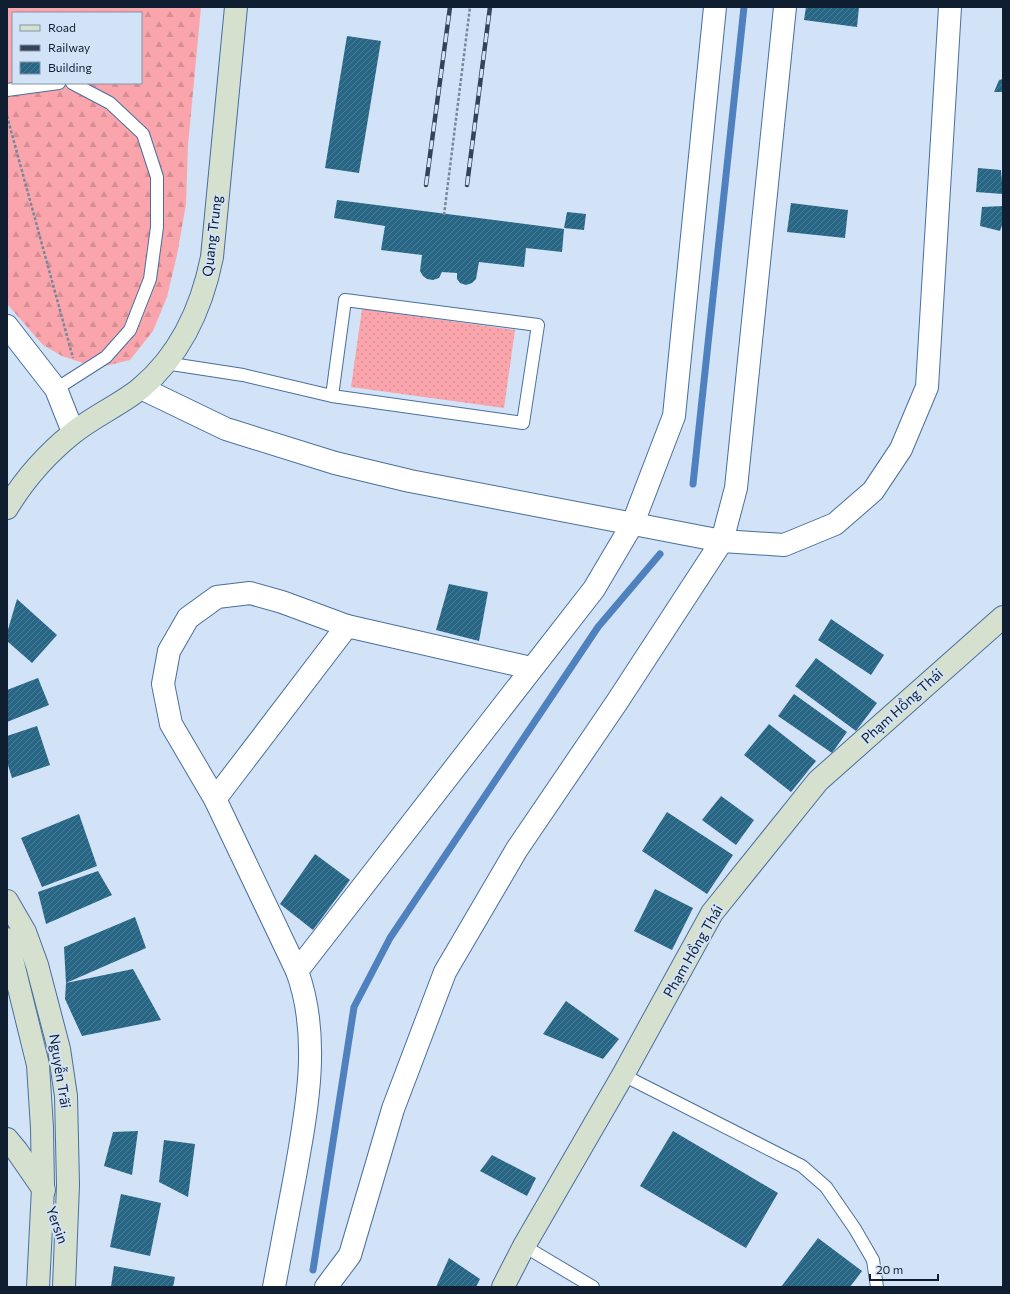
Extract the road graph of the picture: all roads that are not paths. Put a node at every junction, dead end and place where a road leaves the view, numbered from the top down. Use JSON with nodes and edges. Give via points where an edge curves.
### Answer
{"nodes":[{"id":1,"x":236,"y":7,"type":"edge"},
{"id":2,"x":715,"y":7,"type":"edge"},
{"id":3,"x":785,"y":7,"type":"edge"},
{"id":4,"x":950,"y":7,"type":"edge"},
{"id":5,"x":52,"y":84,"type":"edge"},
{"id":6,"x":74,"y":84,"type":"edge"},
{"id":7,"x":7,"y":90,"type":"edge"},
{"id":8,"x":7,"y":326,"type":"edge"},
{"id":9,"x":165,"y":363,"type":"junction"},
{"id":10,"x":141,"y":388,"type":"junction"},
{"id":11,"x":56,"y":390,"type":"junction"},
{"id":12,"x":332,"y":396,"type":"junction"},
{"id":13,"x":73,"y":432,"type":"junction"},
{"id":14,"x":7,"y":508,"type":"edge"},
{"id":15,"x":632,"y":523,"type":"junction"},
{"id":16,"x":722,"y":541,"type":"junction"},
{"id":17,"x":1003,"y":617,"type":"edge"},
{"id":18,"x":347,"y":626,"type":"junction"},
{"id":19,"x":532,"y":668,"type":"junction"},
{"id":20,"x":215,"y":799,"type":"junction"},
{"id":21,"x":7,"y":901,"type":"edge"},
{"id":22,"x":7,"y":939,"type":"edge"},
{"id":23,"x":297,"y":971,"type":"junction"},
{"id":24,"x":623,"y":1076,"type":"junction"},
{"id":25,"x":7,"y":1139,"type":"edge"},
{"id":26,"x":43,"y":1188,"type":"junction"},
{"id":27,"x":524,"y":1246,"type":"junction"},
{"id":28,"x":66,"y":1249,"type":"junction"},
{"id":29,"x":38,"y":1287,"type":"edge"},
{"id":30,"x":64,"y":1287,"type":"edge"},
{"id":31,"x":274,"y":1287,"type":"edge"},
{"id":32,"x":326,"y":1287,"type":"edge"},
{"id":33,"x":503,"y":1287,"type":"edge"},
{"id":34,"x":593,"y":1287,"type":"edge"},
{"id":35,"x":877,"y":1287,"type":"edge"}],
"edges":[{"from":1,"to":9,"type":"main road","name":"Quang Trung","via":[[208,279],[192,322]]},
{"from":2,"to":15,"type":"street","via":[[674,416]]},
{"from":3,"to":16,"type":"street","via":[[736,488]]},
{"from":4,"to":16,"type":"street","via":[[926,387],[901,449],[872,491],[835,524],[784,544]]},
{"from":5,"to":7,"type":"lane"},
{"from":6,"to":11,"type":"lane","via":[[110,104],[143,134],[156,177],[157,227],[150,279],[130,330],[106,357]]},
{"from":8,"to":11,"type":"street"},
{"from":9,"to":10,"type":"main road","name":"Quang Trung"},
{"from":9,"to":12,"type":"lane","via":[[243,376]]},
{"from":10,"to":13,"type":"main road","name":"Quang Trung"},
{"from":10,"to":15,"type":"street","via":[[226,429],[335,463],[410,481]]},
{"from":11,"to":13,"type":"street"},
{"from":12,"to":12,"type":"lane","via":[[523,423],[538,325],[346,300]]},
{"from":13,"to":14,"type":"main road","via":[[31,475]]},
{"from":15,"to":16,"type":"street"},
{"from":15,"to":19,"type":"street","via":[[594,589]]},
{"from":16,"to":32,"type":"street","via":[[517,849],[445,972],[393,1109],[350,1255]]},
{"from":17,"to":24,"type":"main road","name":"Phạm Hồng Thái","via":[[818,781],[712,913]]},
{"from":18,"to":19,"type":"street"},
{"from":18,"to":20,"type":"street"},
{"from":18,"to":20,"type":"street","via":[[250,593],[217,596],[188,618],[169,651],[163,684],[171,724]]},
{"from":19,"to":23,"type":"street"},
{"from":20,"to":23,"type":"street"},
{"from":21,"to":28,"type":"main road","name":"Nguyễn Trãi","via":[[25,932],[37,965],[59,1049],[66,1096]]},
{"from":22,"to":26,"type":"main road","name":"Nguyễn Trãi","via":[[38,1065]]},
{"from":23,"to":31,"type":"street","via":[[303,988],[311,1046],[306,1116]]},
{"from":24,"to":27,"type":"main road","name":"Phạm Hồng Thái"},
{"from":24,"to":35,"type":"lane","via":[[802,1166],[826,1187],[855,1229],[873,1260]]},
{"from":25,"to":26,"type":"main road","name":"Yersin"},
{"from":26,"to":28,"type":"main road","name":"Yersin"},
{"from":26,"to":29,"type":"main road","name":"Yersin"},
{"from":27,"to":33,"type":"main road","name":"Phạm Hồng Thái"},
{"from":27,"to":34,"type":"lane"},
{"from":28,"to":30,"type":"main road","name":"Yersin"}]}
